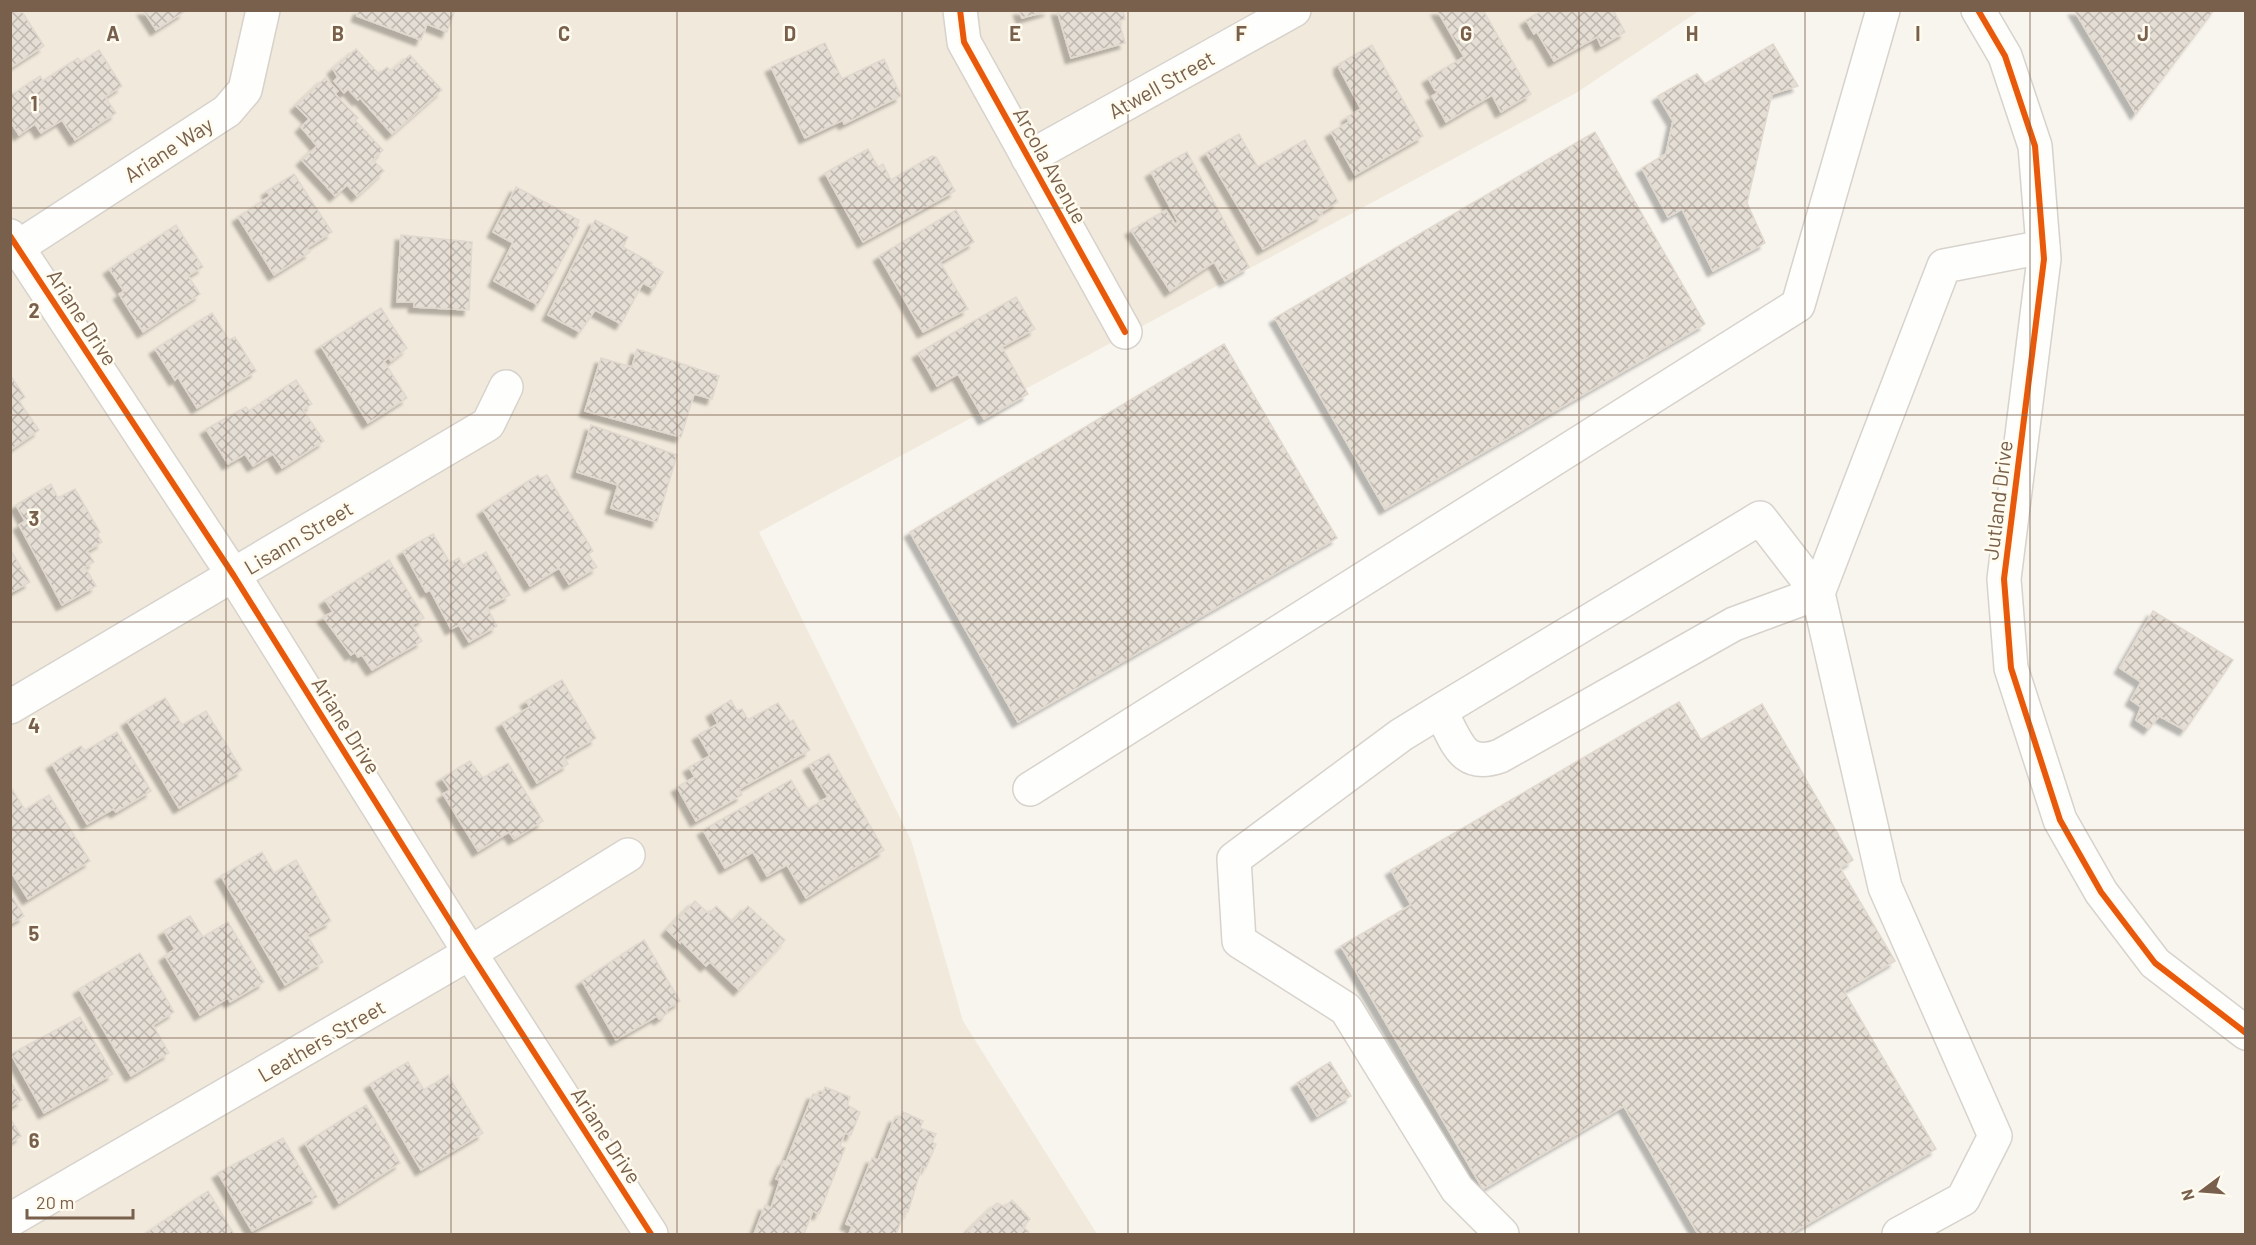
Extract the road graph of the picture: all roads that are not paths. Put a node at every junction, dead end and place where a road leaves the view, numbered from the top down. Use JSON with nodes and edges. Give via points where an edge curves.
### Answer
{"nodes":[{"id":1,"x":263,"y":10,"type":"edge"},
{"id":2,"x":960,"y":10,"type":"edge"},
{"id":3,"x":1294,"y":10,"type":"edge"},
{"id":4,"x":1883,"y":10,"type":"edge"},
{"id":5,"x":1978,"y":10,"type":"edge"},
{"id":6,"x":1028,"y":158,"type":"junction"},
{"id":7,"x":14,"y":242,"type":"edge"},
{"id":8,"x":2043,"y":247,"type":"junction"},
{"id":9,"x":1125,"y":332,"type":"dead end"},
{"id":10,"x":506,"y":387,"type":"dead end"},
{"id":11,"x":234,"y":576,"type":"junction"},
{"id":12,"x":1818,"y":593,"type":"junction"},
{"id":13,"x":10,"y":708,"type":"edge"},
{"id":14,"x":1440,"y":711,"type":"junction"},
{"id":15,"x":1029,"y":789,"type":"dead end"},
{"id":16,"x":628,"y":855,"type":"dead end"},
{"id":17,"x":470,"y":953,"type":"junction"},
{"id":18,"x":2246,"y":1033,"type":"edge"},
{"id":19,"x":10,"y":1220,"type":"edge"},
{"id":20,"x":651,"y":1234,"type":"edge"},
{"id":21,"x":1502,"y":1234,"type":"edge"},
{"id":22,"x":1899,"y":1234,"type":"edge"}],
"edges":[{"from":1,"to":7,"type":"street","name":"Ariane Way","via":[[245,90],[227,111]]},
{"from":2,"to":6,"type":"street","name":"Arcola Avenue","via":[[964,42]]},
{"from":3,"to":6,"type":"street","name":"Atwell Street"},
{"from":4,"to":15,"type":"street","via":[[1798,304]]},
{"from":5,"to":8,"type":"street","name":"Jutland Drive","via":[[2004,57],[2035,146]]},
{"from":6,"to":9,"type":"street","name":"Arcola Avenue"},
{"from":7,"to":11,"type":"street","name":"Ariane Drive"},
{"from":8,"to":12,"type":"street","via":[[1944,266]]},
{"from":8,"to":18,"type":"street","name":"Jutland Drive","via":[[2004,579],[2011,668],[2060,820],[2101,892],[2155,963]]},
{"from":10,"to":11,"type":"street","name":"Lisann Street","via":[[488,424]]},
{"from":11,"to":13,"type":"street","name":"Lisann Street"},
{"from":11,"to":17,"type":"street","name":"Ariane Drive"},
{"from":12,"to":14,"type":"street","via":[[1734,624],[1483,762],[1470,759],[1462,750]]},
{"from":12,"to":14,"type":"street","via":[[1760,518]]},
{"from":12,"to":22,"type":"street","via":[[1885,887],[1995,1136],[1963,1199]]},
{"from":14,"to":21,"type":"street","via":[[1401,735],[1234,860],[1239,941],[1346,1010],[1457,1189]]},
{"from":16,"to":17,"type":"street","name":"Leathers Street"},
{"from":17,"to":19,"type":"street","name":"Leathers Street"},
{"from":17,"to":20,"type":"street","name":"Ariane Drive"}]}
